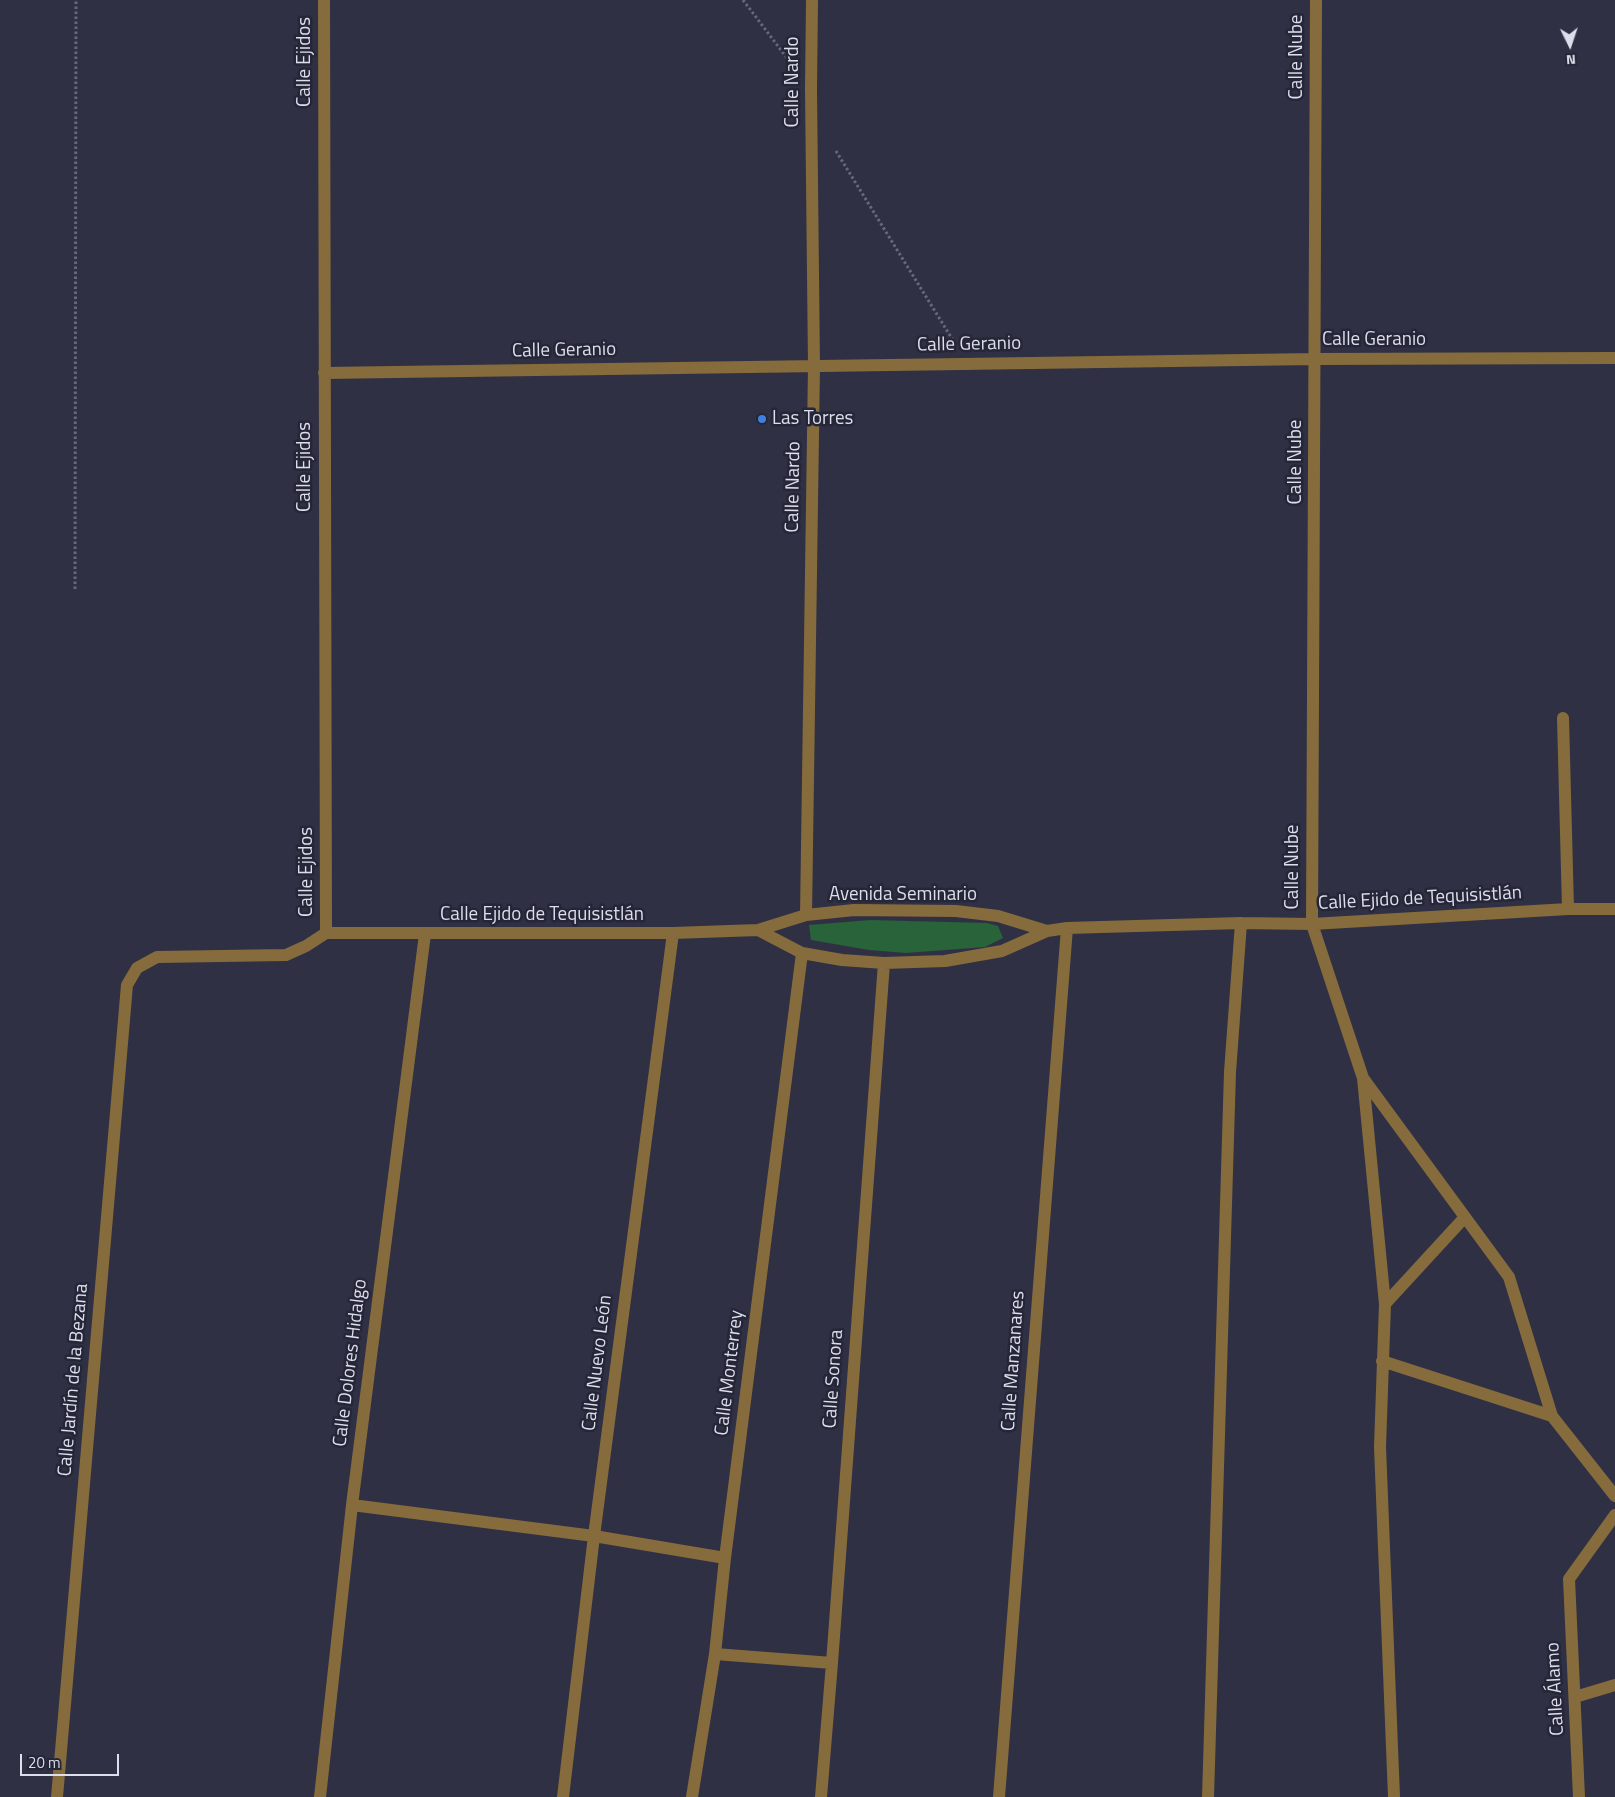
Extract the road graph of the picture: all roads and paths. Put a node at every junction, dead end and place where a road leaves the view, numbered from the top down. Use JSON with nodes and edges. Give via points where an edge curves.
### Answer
{"nodes":[{"id":1,"x":76,"y":0,"type":"edge"},
{"id":2,"x":324,"y":0,"type":"edge"},
{"id":3,"x":743,"y":0,"type":"edge"},
{"id":4,"x":812,"y":0,"type":"edge"},
{"id":5,"x":1316,"y":0,"type":"edge"},
{"id":6,"x":811,"y":89,"type":"junction"},
{"id":7,"x":831,"y":143,"type":"dead end"},
{"id":8,"x":1615,"y":358,"type":"edge"},
{"id":9,"x":1315,"y":359,"type":"junction"},
{"id":10,"x":967,"y":363,"type":"junction"},
{"id":11,"x":814,"y":366,"type":"junction"},
{"id":12,"x":324,"y":373,"type":"junction"},
{"id":13,"x":75,"y":589,"type":"dead end"},
{"id":14,"x":1563,"y":718,"type":"dead end"},
{"id":15,"x":1568,"y":909,"type":"junction"},
{"id":16,"x":1615,"y":909,"type":"edge"},
{"id":17,"x":806,"y":915,"type":"junction"},
{"id":18,"x":1241,"y":923,"type":"junction"},
{"id":19,"x":1312,"y":924,"type":"junction"},
{"id":20,"x":1067,"y":928,"type":"junction"},
{"id":21,"x":758,"y":930,"type":"junction"},
{"id":22,"x":1047,"y":931,"type":"junction"},
{"id":23,"x":326,"y":933,"type":"junction"},
{"id":24,"x":673,"y":933,"type":"junction"},
{"id":25,"x":425,"y":934,"type":"junction"},
{"id":26,"x":802,"y":953,"type":"junction"},
{"id":27,"x":884,"y":963,"type":"junction"},
{"id":28,"x":1363,"y":1078,"type":"junction"},
{"id":29,"x":1465,"y":1217,"type":"junction"},
{"id":30,"x":1385,"y":1304,"type":"junction"},
{"id":31,"x":1382,"y":1361,"type":"junction"},
{"id":32,"x":1552,"y":1416,"type":"junction"},
{"id":33,"x":1615,"y":1496,"type":"edge"},
{"id":34,"x":352,"y":1505,"type":"junction"},
{"id":35,"x":1615,"y":1515,"type":"edge"},
{"id":36,"x":594,"y":1536,"type":"junction"},
{"id":37,"x":725,"y":1558,"type":"junction"},
{"id":38,"x":715,"y":1654,"type":"junction"},
{"id":39,"x":832,"y":1662,"type":"junction"},
{"id":40,"x":1615,"y":1686,"type":"edge"},
{"id":41,"x":1575,"y":1697,"type":"junction"},
{"id":42,"x":57,"y":1797,"type":"edge"},
{"id":43,"x":320,"y":1797,"type":"edge"},
{"id":44,"x":563,"y":1797,"type":"edge"},
{"id":45,"x":692,"y":1797,"type":"edge"},
{"id":46,"x":821,"y":1797,"type":"edge"},
{"id":47,"x":999,"y":1797,"type":"edge"},
{"id":48,"x":1208,"y":1797,"type":"edge"},
{"id":49,"x":1394,"y":1797,"type":"edge"},
{"id":50,"x":1579,"y":1797,"type":"edge"}],
"edges":[{"from":1,"to":13,"type":"path"},
{"from":2,"to":12,"type":"street","name":"Calle Ejidos"},
{"from":3,"to":6,"type":"path"},
{"from":4,"to":6,"type":"street","name":"Calle Nardo"},
{"from":5,"to":9,"type":"street","name":"Calle Nube"},
{"from":6,"to":11,"type":"street","name":"Calle Nardo"},
{"from":7,"to":10,"type":"path"},
{"from":8,"to":9,"type":"street","name":"Calle Geranio"},
{"from":9,"to":10,"type":"street","name":"Calle Geranio"},
{"from":9,"to":19,"type":"street","name":"Calle Nube"},
{"from":10,"to":11,"type":"street","name":"Calle Geranio"},
{"from":11,"to":12,"type":"street","name":"Calle Geranio"},
{"from":11,"to":17,"type":"street","name":"Calle Nardo"},
{"from":12,"to":23,"type":"street","name":"Calle Ejidos"},
{"from":14,"to":15,"type":"street"},
{"from":15,"to":16,"type":"street","name":"Calle Ejido de Tequisistlán"},
{"from":15,"to":19,"type":"street","name":"Calle Ejido de Tequisistlán"},
{"from":17,"to":21,"type":"street","name":"Avenida Seminario"},
{"from":17,"to":22,"type":"street","name":"Avenida Seminario","via":[[854,910],[956,911],[998,916]]},
{"from":18,"to":19,"type":"street","name":"Calle Ejido de Tequisistlán"},
{"from":18,"to":20,"type":"street","name":"Calle Ejido de Tequisistlán"},
{"from":18,"to":48,"type":"street","via":[[1230,1082]]},
{"from":19,"to":28,"type":"street","name":"Calle Nube"},
{"from":20,"to":22,"type":"street","name":"Calle Ejido de Tequisistlán"},
{"from":20,"to":47,"type":"street","name":"Calle Manzanares"},
{"from":21,"to":24,"type":"street","name":"Calle Ejido de Tequisistlán"},
{"from":21,"to":26,"type":"street"},
{"from":22,"to":27,"type":"street","via":[[1002,951],[945,961]]},
{"from":23,"to":25,"type":"street","name":"Calle Ejido de Tequisistlán"},
{"from":23,"to":42,"type":"street","name":"Calle Jardín de la Bezana","via":[[286,956],[157,957],[137,968],[127,985]]},
{"from":24,"to":25,"type":"street","name":"Calle Ejido de Tequisistlán"},
{"from":24,"to":36,"type":"street","name":"Calle Nuevo León"},
{"from":25,"to":34,"type":"street","name":"Calle Dolores Hidalgo"},
{"from":26,"to":27,"type":"street"},
{"from":26,"to":37,"type":"street","name":"Calle Monterrey"},
{"from":27,"to":39,"type":"street","name":"Calle Sonora"},
{"from":28,"to":29,"type":"street"},
{"from":28,"to":30,"type":"street"},
{"from":29,"to":30,"type":"street"},
{"from":29,"to":32,"type":"street","via":[[1509,1277]]},
{"from":30,"to":31,"type":"street"},
{"from":31,"to":32,"type":"street"},
{"from":31,"to":49,"type":"street","via":[[1380,1447]]},
{"from":32,"to":33,"type":"street"},
{"from":34,"to":36,"type":"street"},
{"from":34,"to":43,"type":"street","name":"Calle Dolores Hidalgo"},
{"from":35,"to":41,"type":"street","name":"Calle Álamo","via":[[1569,1579]]},
{"from":36,"to":37,"type":"street"},
{"from":36,"to":44,"type":"street","name":"Calle Nuevo León"},
{"from":37,"to":38,"type":"street","name":"Calle Monterrey"},
{"from":38,"to":39,"type":"street"},
{"from":38,"to":45,"type":"street","name":"Calle Monterrey"},
{"from":39,"to":46,"type":"street","name":"Calle Sonora"},
{"from":40,"to":41,"type":"street"},
{"from":41,"to":50,"type":"street","name":"Calle Álamo"}]}
